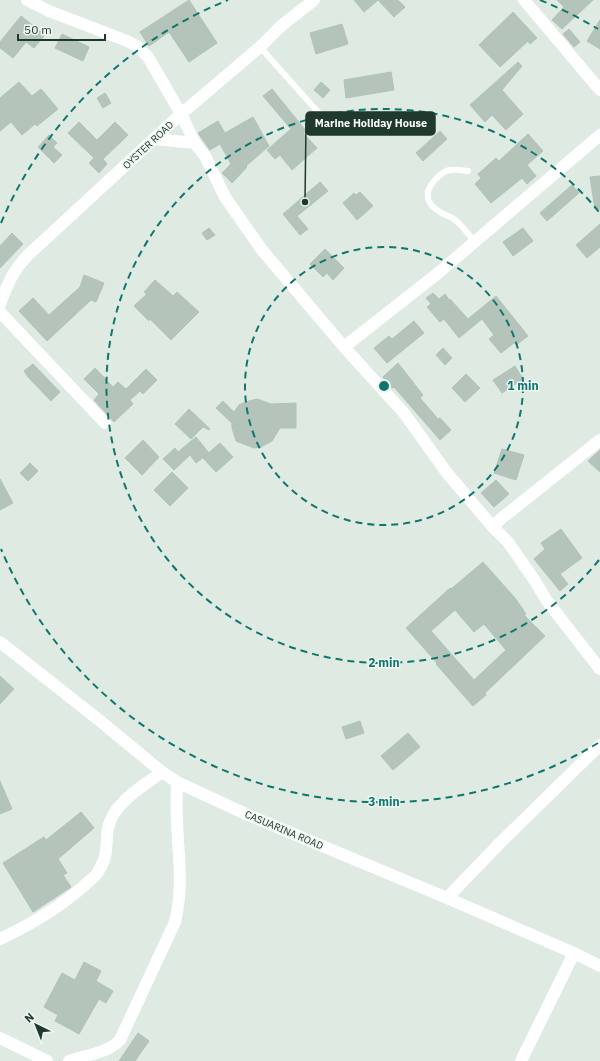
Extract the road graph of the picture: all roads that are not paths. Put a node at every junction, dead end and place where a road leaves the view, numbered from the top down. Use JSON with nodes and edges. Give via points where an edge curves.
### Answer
{"nodes":[{"id":1,"x":27,"y":0,"type":"edge"},
{"id":2,"x":314,"y":0,"type":"edge"},
{"id":3,"x":524,"y":0,"type":"edge"},
{"id":4,"x":260,"y":47,"type":"junction"},
{"id":5,"x":600,"y":90,"type":"edge"},
{"id":6,"x":181,"y":114,"type":"junction"},
{"id":7,"x":334,"y":130,"type":"dead end"},
{"id":8,"x":600,"y":135,"type":"edge"},
{"id":9,"x":154,"y":139,"type":"junction"},
{"id":10,"x":195,"y":143,"type":"junction"},
{"id":11,"x":468,"y":171,"type":"dead end"},
{"id":12,"x":475,"y":242,"type":"junction"},
{"id":13,"x":0,"y":304,"type":"edge"},
{"id":14,"x":0,"y":312,"type":"edge"},
{"id":15,"x":344,"y":347,"type":"junction"},
{"id":16,"x":105,"y":423,"type":"dead end"},
{"id":17,"x":600,"y":440,"type":"edge"},
{"id":18,"x":492,"y":526,"type":"junction"},
{"id":19,"x":0,"y":642,"type":"edge"},
{"id":20,"x":600,"y":669,"type":"edge"},
{"id":21,"x":600,"y":745,"type":"edge"},
{"id":22,"x":162,"y":772,"type":"junction"},
{"id":23,"x":177,"y":782,"type":"junction"},
{"id":24,"x":447,"y":898,"type":"junction"},
{"id":25,"x":0,"y":940,"type":"edge"},
{"id":26,"x":574,"y":953,"type":"junction"},
{"id":27,"x":600,"y":966,"type":"edge"},
{"id":28,"x":0,"y":1038,"type":"edge"},
{"id":29,"x":47,"y":1061,"type":"edge"},
{"id":30,"x":69,"y":1061,"type":"edge"},
{"id":31,"x":521,"y":1061,"type":"edge"}],
"edges":[{"from":1,"to":6,"type":"street","via":[[137,46],[148,57]]},
{"from":2,"to":4,"type":"street","name":"OYSTER ROAD","via":[[281,26]]},
{"from":3,"to":5,"type":"street"},
{"from":4,"to":6,"type":"street","name":"OYSTER ROAD"},
{"from":4,"to":7,"type":"lane"},
{"from":6,"to":9,"type":"street","name":"OYSTER ROAD"},
{"from":6,"to":10,"type":"street"},
{"from":8,"to":12,"type":"street"},
{"from":9,"to":10,"type":"street"},
{"from":9,"to":13,"type":"street","name":"OYSTER ROAD","via":[[18,267]]},
{"from":10,"to":15,"type":"street","via":[[225,197],[262,250]]},
{"from":11,"to":12,"type":"lane","via":[[453,168],[439,175],[426,196],[430,204],[439,212],[454,219]]},
{"from":12,"to":15,"type":"street"},
{"from":14,"to":16,"type":"street"},
{"from":15,"to":18,"type":"street","via":[[404,413],[447,473]]},
{"from":17,"to":18,"type":"street"},
{"from":18,"to":20,"type":"street","via":[[508,542],[547,601]]},
{"from":19,"to":22,"type":"street","name":"CASUARINA ROAD"},
{"from":21,"to":24,"type":"street"},
{"from":22,"to":23,"type":"street","name":"CASUARINA ROAD"},
{"from":22,"to":25,"type":"street","via":[[116,810],[109,826],[105,860],[96,874],[77,892],[45,915]]},
{"from":23,"to":24,"type":"street","name":"CASUARINA ROAD","via":[[248,815]]},
{"from":23,"to":30,"type":"street","via":[[181,880],[175,922],[120,1040],[108,1050]]},
{"from":24,"to":26,"type":"street","name":"CASUARINA ROAD"},
{"from":26,"to":27,"type":"street","name":"CASUARINA ROAD"},
{"from":26,"to":31,"type":"street"},
{"from":28,"to":29,"type":"street"}]}
